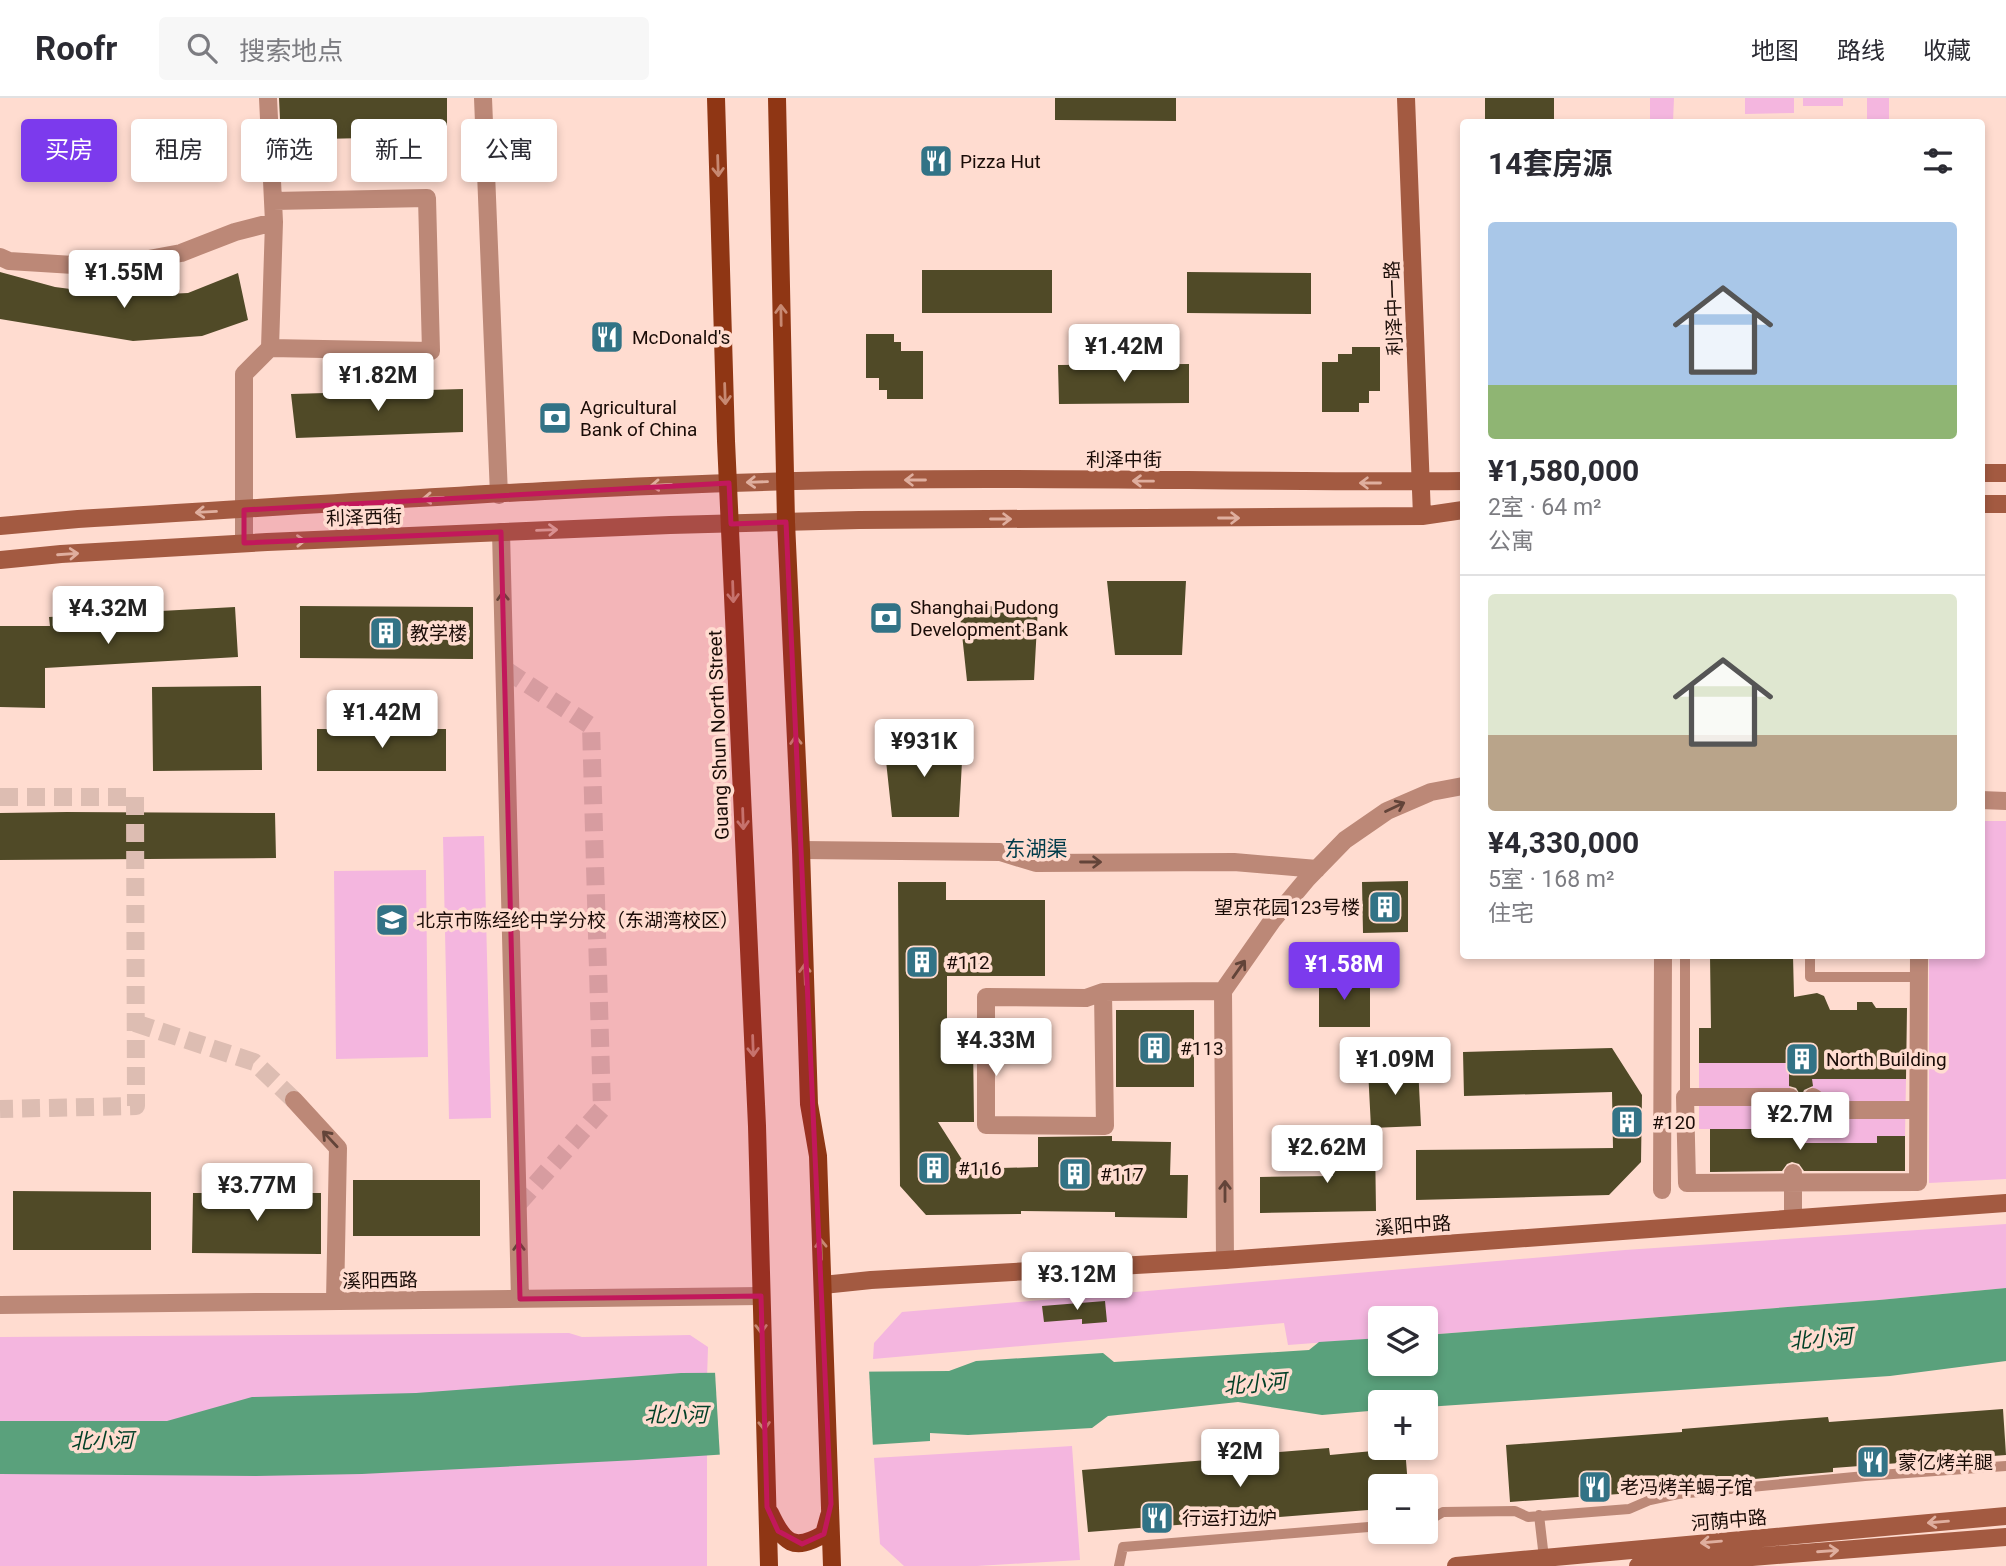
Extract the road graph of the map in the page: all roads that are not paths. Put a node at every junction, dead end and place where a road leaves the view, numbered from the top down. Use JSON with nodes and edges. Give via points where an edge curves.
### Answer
{"nodes":[{"id":1,"x":268,"y":98,"type":"edge"},
{"id":2,"x":483,"y":98,"type":"edge"},
{"id":3,"x":716,"y":98,"type":"edge"},
{"id":4,"x":777,"y":98,"type":"edge"},
{"id":5,"x":1406,"y":98,"type":"edge"},
{"id":6,"x":273,"y":201,"type":"junction"},
{"id":7,"x":274,"y":222,"type":"junction"},
{"id":8,"x":0,"y":257,"type":"edge"},
{"id":9,"x":270,"y":348,"type":"junction"},
{"id":10,"x":1985,"y":473,"type":"edge"},
{"id":11,"x":2006,"y":473,"type":"edge"},
{"id":12,"x":785,"y":481,"type":"junction"},
{"id":13,"x":1460,"y":481,"type":"edge"},
{"id":14,"x":1421,"y":482,"type":"junction"},
{"id":15,"x":729,"y":483,"type":"junction"},
{"id":16,"x":499,"y":495,"type":"junction"},
{"id":17,"x":1985,"y":504,"type":"edge"},
{"id":18,"x":2006,"y":504,"type":"edge"},
{"id":19,"x":244,"y":510,"type":"junction"},
{"id":20,"x":1460,"y":510,"type":"edge"},
{"id":21,"x":1422,"y":516,"type":"junction"},
{"id":22,"x":786,"y":522,"type":"junction"},
{"id":23,"x":731,"y":524,"type":"junction"},
{"id":24,"x":0,"y":526,"type":"edge"},
{"id":25,"x":501,"y":532,"type":"junction"},
{"id":26,"x":244,"y":543,"type":"junction"},
{"id":27,"x":0,"y":560,"type":"edge"},
{"id":28,"x":1460,"y":787,"type":"edge"},
{"id":29,"x":1985,"y":800,"type":"edge"},
{"id":30,"x":2006,"y":801,"type":"edge"},
{"id":31,"x":801,"y":850,"type":"junction"},
{"id":32,"x":1317,"y":869,"type":"junction"},
{"id":33,"x":1663,"y":959,"type":"edge"},
{"id":34,"x":1685,"y":959,"type":"edge"},
{"id":35,"x":1810,"y":959,"type":"edge"},
{"id":36,"x":1919,"y":959,"type":"edge"},
{"id":37,"x":1919,"y":978,"type":"junction"},
{"id":38,"x":1103,"y":992,"type":"junction"},
{"id":39,"x":1223,"y":992,"type":"junction"},
{"id":40,"x":1685,"y":1097,"type":"junction"},
{"id":41,"x":1790,"y":1097,"type":"dead end"},
{"id":42,"x":1813,"y":1097,"type":"dead end"},
{"id":43,"x":294,"y":1100,"type":"tunnel mouth"},
{"id":44,"x":1918,"y":1110,"type":"junction"},
{"id":45,"x":1793,"y":1178,"type":"junction"},
{"id":46,"x":1662,"y":1190,"type":"dead end"},
{"id":47,"x":2006,"y":1203,"type":"edge"},
{"id":48,"x":1793,"y":1218,"type":"junction"},
{"id":49,"x":1225,"y":1260,"type":"junction"},
{"id":50,"x":823,"y":1285,"type":"junction"},
{"id":51,"x":761,"y":1296,"type":"junction"},
{"id":52,"x":520,"y":1300,"type":"junction"},
{"id":53,"x":335,"y":1301,"type":"junction"},
{"id":54,"x":0,"y":1305,"type":"edge"},
{"id":55,"x":2006,"y":1466,"type":"edge"},
{"id":56,"x":831,"y":1504,"type":"junction"},
{"id":57,"x":767,"y":1507,"type":"junction"},
{"id":58,"x":1438,"y":1515,"type":"edge"},
{"id":59,"x":1539,"y":1516,"type":"junction"},
{"id":60,"x":2006,"y":1516,"type":"edge"},
{"id":61,"x":1368,"y":1527,"type":"edge"},
{"id":62,"x":2006,"y":1537,"type":"edge"},
{"id":63,"x":1544,"y":1558,"type":"junction"},
{"id":64,"x":769,"y":1566,"type":"edge"},
{"id":65,"x":832,"y":1566,"type":"edge"},
{"id":66,"x":1119,"y":1566,"type":"edge"},
{"id":67,"x":1456,"y":1566,"type":"edge"},
{"id":68,"x":1637,"y":1566,"type":"edge"}],
"edges":[{"from":1,"to":6,"type":"street"},
{"from":2,"to":16,"type":"street"},
{"from":3,"to":15,"type":"main road","name":"Guang Shun North Street","one_way":true},
{"from":12,"to":4,"type":"main road","one_way":true},
{"from":5,"to":14,"type":"street","name":"利泽中一路"},
{"from":6,"to":7,"type":"street"},
{"from":6,"to":9,"type":"street","via":[[428,198],[431,351]]},
{"from":7,"to":8,"type":"street","via":[[181,253],[106,267]]},
{"from":7,"to":9,"type":"street"},
{"from":9,"to":19,"type":"street","via":[[244,374]]},
{"from":10,"to":11,"type":"street"},
{"from":14,"to":12,"type":"street","name":"利泽中街","one_way":true},
{"from":12,"to":15,"type":"street","name":"利泽中街","one_way":true},
{"from":12,"to":22,"type":"main road"},
{"from":13,"to":14,"type":"street","name":"利泽中街"},
{"from":14,"to":21,"type":"street","name":"利泽中一路"},
{"from":15,"to":16,"type":"street","name":"利泽西街","one_way":true},
{"from":15,"to":23,"type":"main road","name":"Guang Shun North Street"},
{"from":16,"to":19,"type":"street","name":"利泽西街","one_way":true},
{"from":17,"to":18,"type":"street"},
{"from":19,"to":24,"type":"street","name":"利泽西街","one_way":true},
{"from":19,"to":26,"type":"street"},
{"from":20,"to":21,"type":"street"},
{"from":22,"to":21,"type":"street","one_way":true},
{"from":22,"to":23,"type":"street","name":"利泽西街"},
{"from":31,"to":22,"type":"main road","one_way":true},
{"from":25,"to":23,"type":"street","name":"利泽西街","one_way":true},
{"from":23,"to":51,"type":"main road","name":"Guang Shun North Street","one_way":true},
{"from":26,"to":25,"type":"street","name":"利泽西街","one_way":true},
{"from":52,"to":25,"type":"street","one_way":true},
{"from":27,"to":26,"type":"street","name":"利泽西街","one_way":true},
{"from":32,"to":28,"type":"street","one_way":true,"via":[[1345,840],[1387,811],[1431,792]]},
{"from":29,"to":30,"type":"street"},
{"from":31,"to":32,"type":"street","one_way":true,"via":[[1000,852],[1036,863],[1234,862]]},
{"from":50,"to":31,"type":"main road","one_way":true,"via":[[818,1156],[809,1104]]},
{"from":39,"to":32,"type":"street","one_way":true,"via":[[1272,920]]},
{"from":33,"to":46,"type":"street"},
{"from":34,"to":40,"type":"lane"},
{"from":35,"to":37,"type":"lane","via":[[1810,977]]},
{"from":36,"to":37,"type":"street"},
{"from":37,"to":44,"type":"street"},
{"from":38,"to":38,"type":"street","via":[[1086,998],[986,997],[986,1125],[1105,1126]]},
{"from":38,"to":39,"type":"street"},
{"from":49,"to":39,"type":"street","one_way":true},
{"from":40,"to":41,"type":"street"},
{"from":40,"to":45,"type":"street","via":[[1687,1183]]},
{"from":42,"to":44,"type":"street","via":[[1831,1110]]},
{"from":53,"to":43,"type":"street","one_way":true,"via":[[338,1148]]},
{"from":44,"to":45,"type":"street","via":[[1918,1182]]},
{"from":45,"to":48,"type":"street"},
{"from":47,"to":48,"type":"street","name":"溪阳中路"},
{"from":48,"to":49,"type":"street","name":"溪阳中路"},
{"from":49,"to":50,"type":"street","name":"溪阳中路"},
{"from":50,"to":56,"type":"main road"},
{"from":51,"to":52,"type":"street","name":"溪阳西路"},
{"from":51,"to":57,"type":"main road","name":"Guang Shun North Street","one_way":true},
{"from":52,"to":53,"type":"street","name":"溪阳西路"},
{"from":53,"to":54,"type":"street","name":"溪阳西路"},
{"from":55,"to":59,"type":"lane","via":[[1678,1493],[1629,1509]]},
{"from":56,"to":57,"type":"main road","via":[[824,1534],[802,1544],[778,1531]]},
{"from":56,"to":65,"type":"main road"},
{"from":57,"to":64,"type":"main road"},
{"from":58,"to":59,"type":"lane","via":[[1515,1511]]},
{"from":59,"to":63,"type":"lane"},
{"from":60,"to":63,"type":"street","name":"河荫中路","one_way":true},
{"from":61,"to":66,"type":"lane","via":[[1124,1547]]},
{"from":68,"to":62,"type":"street","name":"河荫中路","one_way":true},
{"from":63,"to":67,"type":"street","name":"河荫中路"}]}
